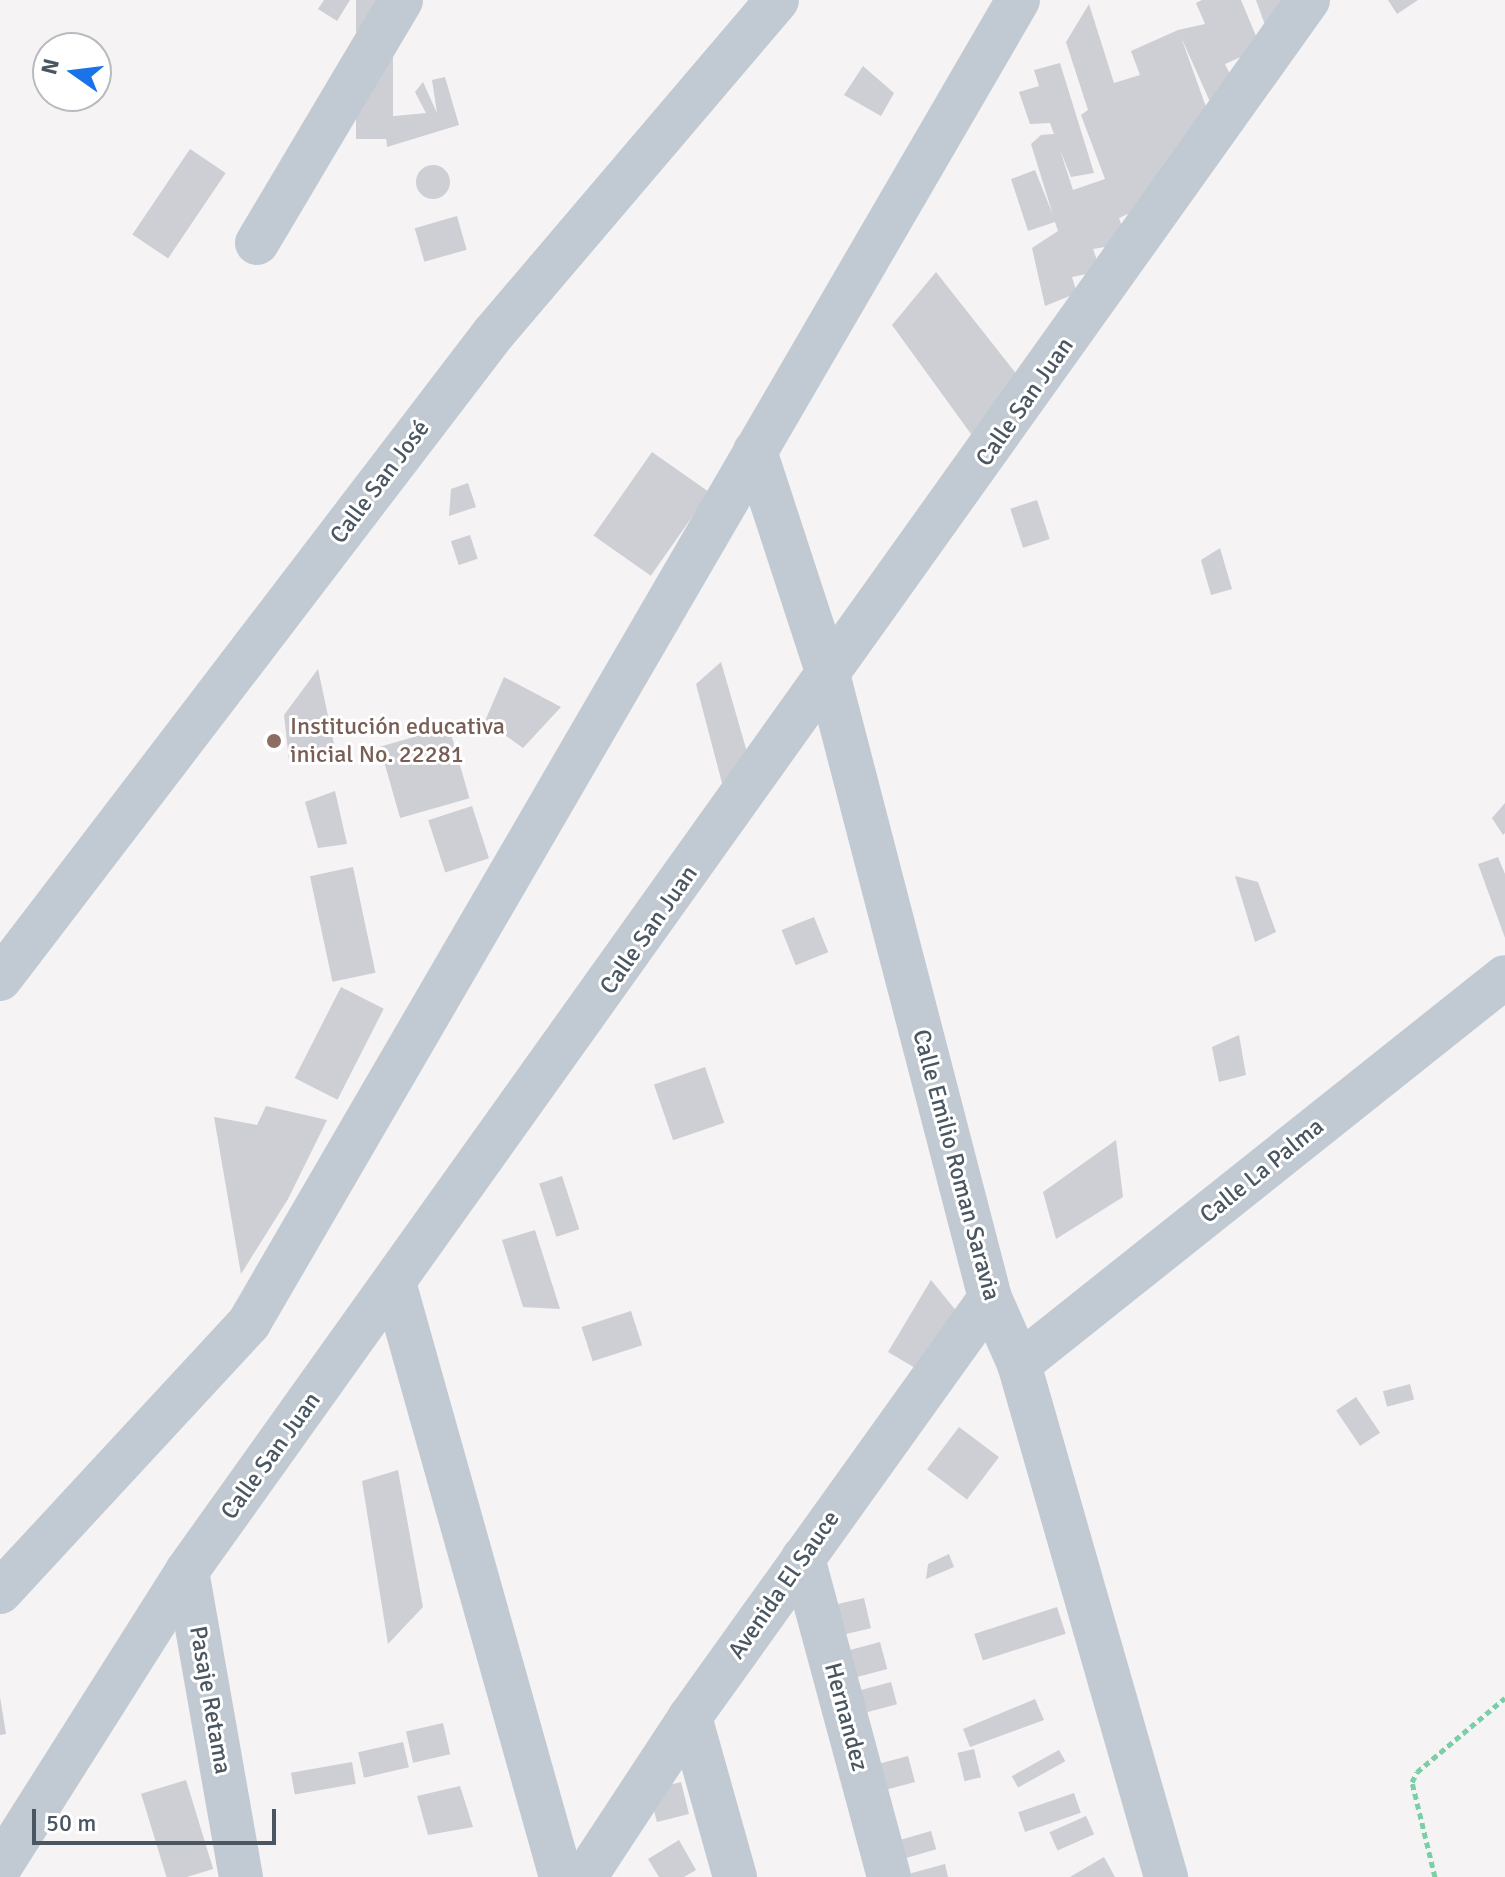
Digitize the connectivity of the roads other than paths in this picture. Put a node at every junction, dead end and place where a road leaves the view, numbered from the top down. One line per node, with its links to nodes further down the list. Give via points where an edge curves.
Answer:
1 (401, 0): 5 (street)
2 (777, 0): 9 (street, Calle San José, via 493,334)
3 (1018, 0): 6 (street)
4 (1308, 0): 7 (street, Calle San Juan)
5 (257, 243)
6 (755, 451): 7 (street, Calle Emilio Roman Saravia); 15 (street, via 249,1323)
7 (829, 678): 10 (street, Calle San Juan); 11 (street, Calle Emilio Roman Saravia)
8 (1505, 977): 12 (street, Calle La Palma)
9 (0, 979)
10 (395, 1286): 14 (street, Calle San Juan); 20 (street)
11 (990, 1298): 12 (street, Calle Emilio Roman Saravia); 13 (street, Avenida El Sauce)
12 (1019, 1364): 23 (street, Calle Emilio Roman Saravia)
13 (803, 1558): 16 (street, Avenida El Sauce); 22 (street, Hernandez)
14 (187, 1571): 17 (street, Calle San Juan); 19 (street, Pasaje Retama)
15 (0, 1592)
16 (690, 1717): 18 (street, Avenida El Sauce); 21 (street)
17 (0, 1867)
18 (598, 1869)
19 (241, 1877)
20 (561, 1877)
21 (735, 1877)
22 (889, 1877)
23 (1166, 1877)

